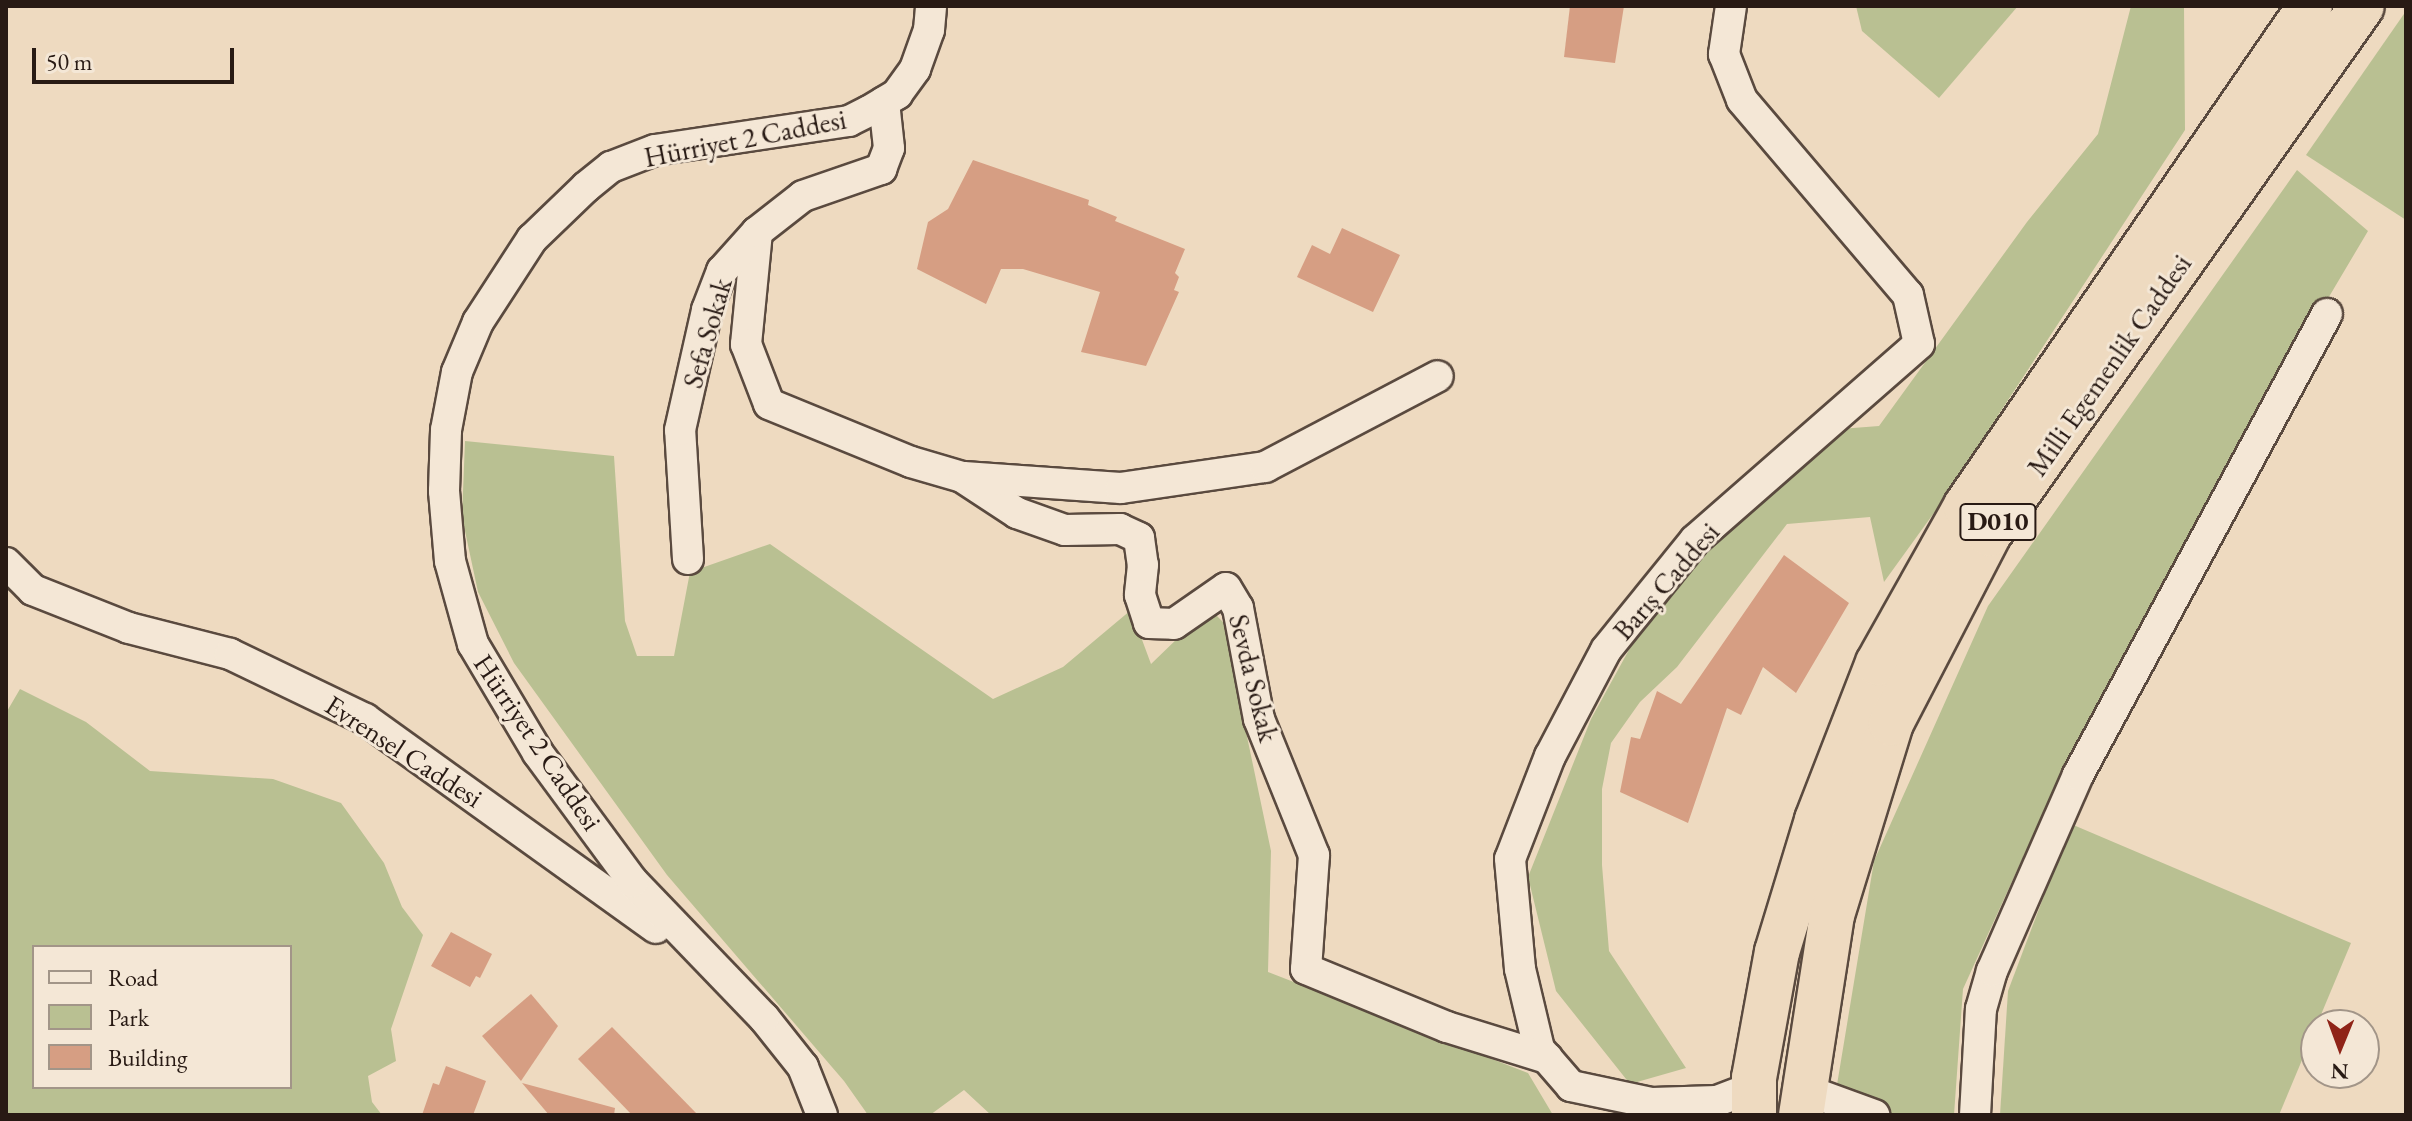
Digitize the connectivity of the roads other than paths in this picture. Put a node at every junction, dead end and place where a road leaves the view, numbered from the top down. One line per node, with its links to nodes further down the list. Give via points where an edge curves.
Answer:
1 (931, 6): 5 (street, Hürriyet 2 Caddesi, via 915,69)
2 (1731, 6): 13 (street, Barış Caddesi, via 1724,54 1742,100 1908,295 1919,344 1695,540 1606,650 1550,756 1510,859 1520,969 1539,1049)
3 (2310, 6): 14 (highway, Milli Egemenlik Caddesi / D010, via 1966,506 1878,663 1817,820 1777,952)
4 (2362, 6): 15 (highway, Milli Egemenlik Caddesi / D010, via 1989,534 1891,723 1832,915)
5 (884, 102): 6 (street, Sefa Sokak, via 889,148 881,169 803,196); 12 (street, Hürriyet 2 Caddesi, via 849,121 655,150 611,167 532,239 478,322 451,401 444,491 450,561 473,644 538,753 633,882)
6 (757, 232): 9 (street, Sevda Sokak, via 746,344 769,404 911,462); 10 (street, Sefa Sokak, via 722,271 707,310 680,430)
7 (2327, 314): 18 (street, via 2078,775 1992,971 1981,1009)
8 (1438, 376): 9 (street, via 1265,467 1121,488)
9 (962, 477): 13 (street, Sevda Sokak, via 1017,513 1065,530 1120,529 1139,538 1140,595 1149,623 1174,624 1226,588 1238,608 1259,719 1314,855 1306,969 1447,1027)
10 (688, 559)
11 (6, 563): 12 (street, Evrensel Caddesi, via 33,590 129,628 230,654 365,719)
12 (728, 983): 16 (street, Hürriyet 2 Caddesi, via 803,1067)
13 (1547, 1058): 14 (street, Barış Caddesi, via 1571,1086 1652,1103)
14 (1754, 1101)
15 (1802, 1102): 17 (street)
16 (822, 1115)
17 (1874, 1115)
18 (1975, 1115)

